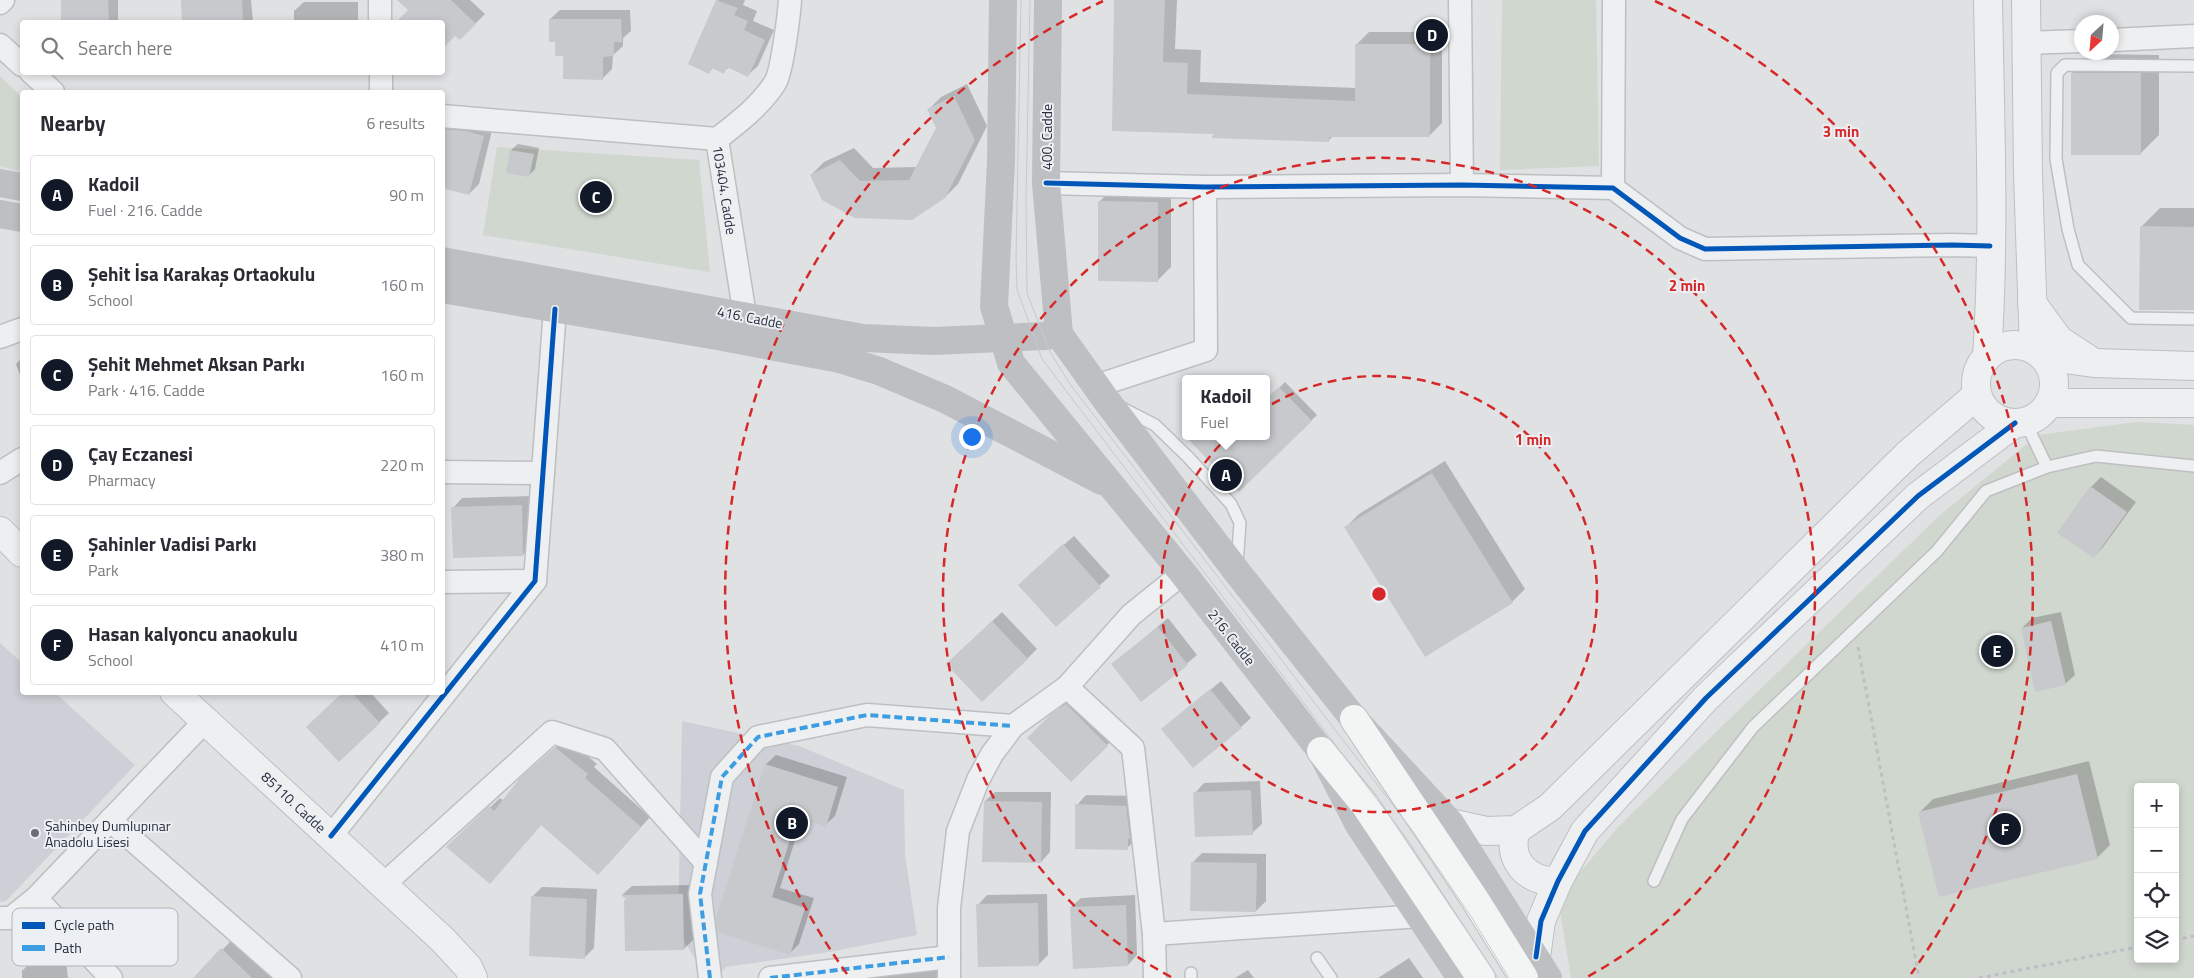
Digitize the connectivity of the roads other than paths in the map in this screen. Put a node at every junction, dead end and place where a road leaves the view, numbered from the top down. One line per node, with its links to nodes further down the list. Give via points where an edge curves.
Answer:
1 (2, 0): 10 (street)
2 (380, 0): 11 (street)
3 (790, 0): 24 (street, 103404. Cadde, via 776,81 756,108)
4 (1003, 0): 36 (main road, via 1001,161)
5 (1048, 0): 26 (main road, 400. Cadde)
6 (1460, 0): 27 (street)
7 (1614, 0): 30 (street)
8 (1988, 0): 33 (street)
9 (2026, 0): 15 (street)
10 (0, 3)
11 (380, 20)
12 (2194, 36): 13 (street)
13 (2119, 40)
14 (2074, 41): 15 (street)
15 (2026, 43): 37 (street)
16 (0, 45): 17 (street)
17 (20, 63)
18 (2194, 66): 40 (lane, via 2065,65 2057,73 2056,159 2078,265 2131,318)
19 (34, 75): 21 (street)
20 (380, 75): 22 (street)
21 (52, 90)
22 (381, 90)
23 (445, 116): 24 (street)
24 (717, 139): 39 (street, 103404. Cadde)
25 (0, 183): 28 (main road)
26 (1046, 183): 29 (street); 42 (main road, 400. Cadde)
27 (1462, 185): 29 (street); 30 (street)
28 (20, 187)
29 (1205, 187): 50 (street, via 1206,350)
30 (1612, 188): 33 (street, via 1680,238 1706,249)
31 (0, 214): 32 (main road)
32 (20, 218)
33 (1990, 246): 47 (street)
34 (445, 262): 39 (main road, 416. Cadde)
35 (445, 290): 38 (main road)
36 (994, 298): 43 (main road, 216. Cadde); 45 (main road, via 966,330)
37 (2032, 303): 46 (street); 48 (street, via 2059,340)
38 (555, 308): 60 (street); 61 (main road, via 794,350 879,371 980,416)
39 (745, 316): 45 (main road, 416. Cadde, via 863,338)
40 (2194, 319)
41 (20, 330): 44 (street)
42 (1059, 334): 43 (main road, 416. Cadde); 50 (main road)
43 (1003, 336): 45 (main road, 416. Cadde); 61 (main road, 216. Cadde, via 1011,363)
44 (0, 338)
45 (934, 341)
46 (2038, 353): 47 (street, via 2014,345 2004,346); 48 (street); 52 (street, via 2052,373)
47 (1986, 357): 51 (street, via 1977,374)
48 (2094, 363): 49 (street)
49 (2194, 366)
50 (1101, 393): 64 (main road); 64 (lane, via 1155,425 1231,504 1240,523)
51 (1977, 395): 54 (street, via 1988,412 2005,422); 78 (street, via 1908,454 1550,807)
52 (2049, 403): 53 (street); 54 (street, via 2039,414)
53 (2194, 403)
54 (2020, 422): 57 (lane); 81 (street, via 1918,496 1706,698 1585,831)
55 (20, 460): 59 (street)
56 (2194, 466): 57 (lane, via 2096,456)
57 (2047, 467): 82 (lane, via 1986,491 1936,551 1752,726 1682,819)
58 (445, 472): 60 (street)
59 (0, 473)
60 (543, 473): 66 (street)
61 (1110, 484): 65 (main road, 216. Cadde)
62 (0, 531): 63 (street)
63 (20, 551)
64 (1237, 572): 72 (main road)
65 (1183, 574): 68 (street, via 1132,615); 75 (main road, 216. Cadde)
66 (535, 580): 67 (street); 69 (street)
67 (445, 582)
68 (1067, 687): 74 (street); 88 (street, via 1133,748)
69 (445, 693)
70 (177, 695): 73 (street, 85110. Cadde)
71 (443, 695): 79 (street)
72 (1354, 719): 77 (main road); 92 (main road, via 1474,898)
73 (204, 721): 76 (street); 79 (street, 85110. Cadde)
74 (1013, 726): 80 (street, via 867,715 758,737 722,777); 91 (street, via 978,780 958,831 949,908)
75 (1321, 751): 87 (main road, 216. Cadde, via 1359,825); 101 (main road, via 1365,806)
76 (110, 820): 84 (street); 94 (street)
77 (1450, 823): 78 (street, via 1486,831); 92 (main road)
78 (1516, 830): 81 (street, via 1513,845 1520,867 1541,881)
79 (331, 836): 83 (street, 85110. Cadde)
80 (706, 862): 83 (street, via 605,749 552,732); 96 (street, via 700,894)
81 (1558, 881): 92 (street, via 1541,921)
82 (1654, 881)
83 (383, 885): 95 (street, 85110. Cadde, via 443,940)
84 (36, 898): 85 (street); 86 (street)
85 (24, 908)
86 (45, 908)
87 (1421, 916): 88 (street); 100 (main road, 216. Cadde)
88 (1154, 934): 98 (street)
89 (1317, 958): 99 (lane)
90 (100, 966): 93 (street)
91 (949, 967): 97 (street)
92 (1536, 971)
93 (111, 978)
94 (290, 978)
95 (474, 978)
96 (710, 978)
97 (770, 978)
98 (1155, 978)
99 (1331, 978)
100 (1461, 978)
101 (1481, 978)

